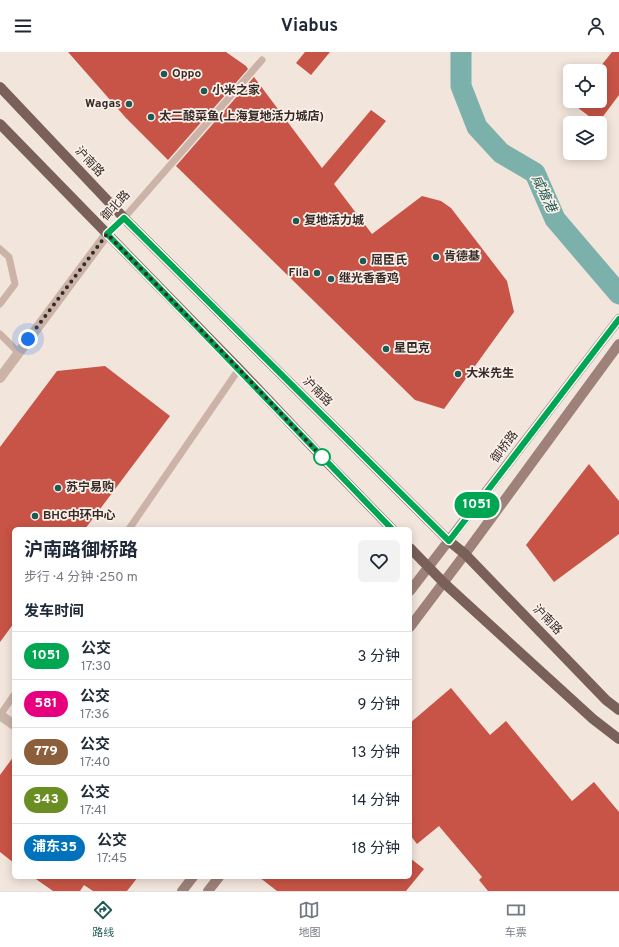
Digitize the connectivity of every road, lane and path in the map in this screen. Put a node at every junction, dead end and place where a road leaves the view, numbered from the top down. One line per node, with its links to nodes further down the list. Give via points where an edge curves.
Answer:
1 (262, 60): 4 (lane, 御北路)
2 (0, 87): 4 (main road, 沪南路)
3 (0, 124): 5 (main road)
4 (124, 218): 5 (lane, 御北路); 16 (main road, 沪南路)
5 (107, 234): 11 (street, 御北路); 12 (main road)
6 (0, 249): 7 (lane, via 9,257 15,284)
7 (0, 304)
8 (619, 319): 16 (main road, 御桥路)
9 (0, 334): 11 (lane)
10 (619, 344): 18 (main road)
11 (18, 352): 13 (street, 御北路)
12 (239, 369): 14 (lane); 15 (main road)
13 (0, 378)
14 (130, 527)
15 (390, 527)
16 (449, 541): 18 (main road, 沪南路); 19 (main road, 御桥路)
17 (412, 550): 19 (main road)
18 (465, 554): 20 (main road); 24 (main road, 沪南路, via 606,700)
19 (428, 566): 20 (main road); 21 (main road, 御桥路)
20 (444, 583): 22 (main road); 27 (main road, via 593,720)
21 (412, 588)
22 (412, 624)
23 (12, 698): 25 (lane)
24 (619, 710)
25 (0, 715): 26 (street)
26 (12, 724)
27 (619, 739)
28 (192, 879): 30 (main road)
29 (217, 879): 31 (main road)
30 (184, 891)
31 (208, 891)

